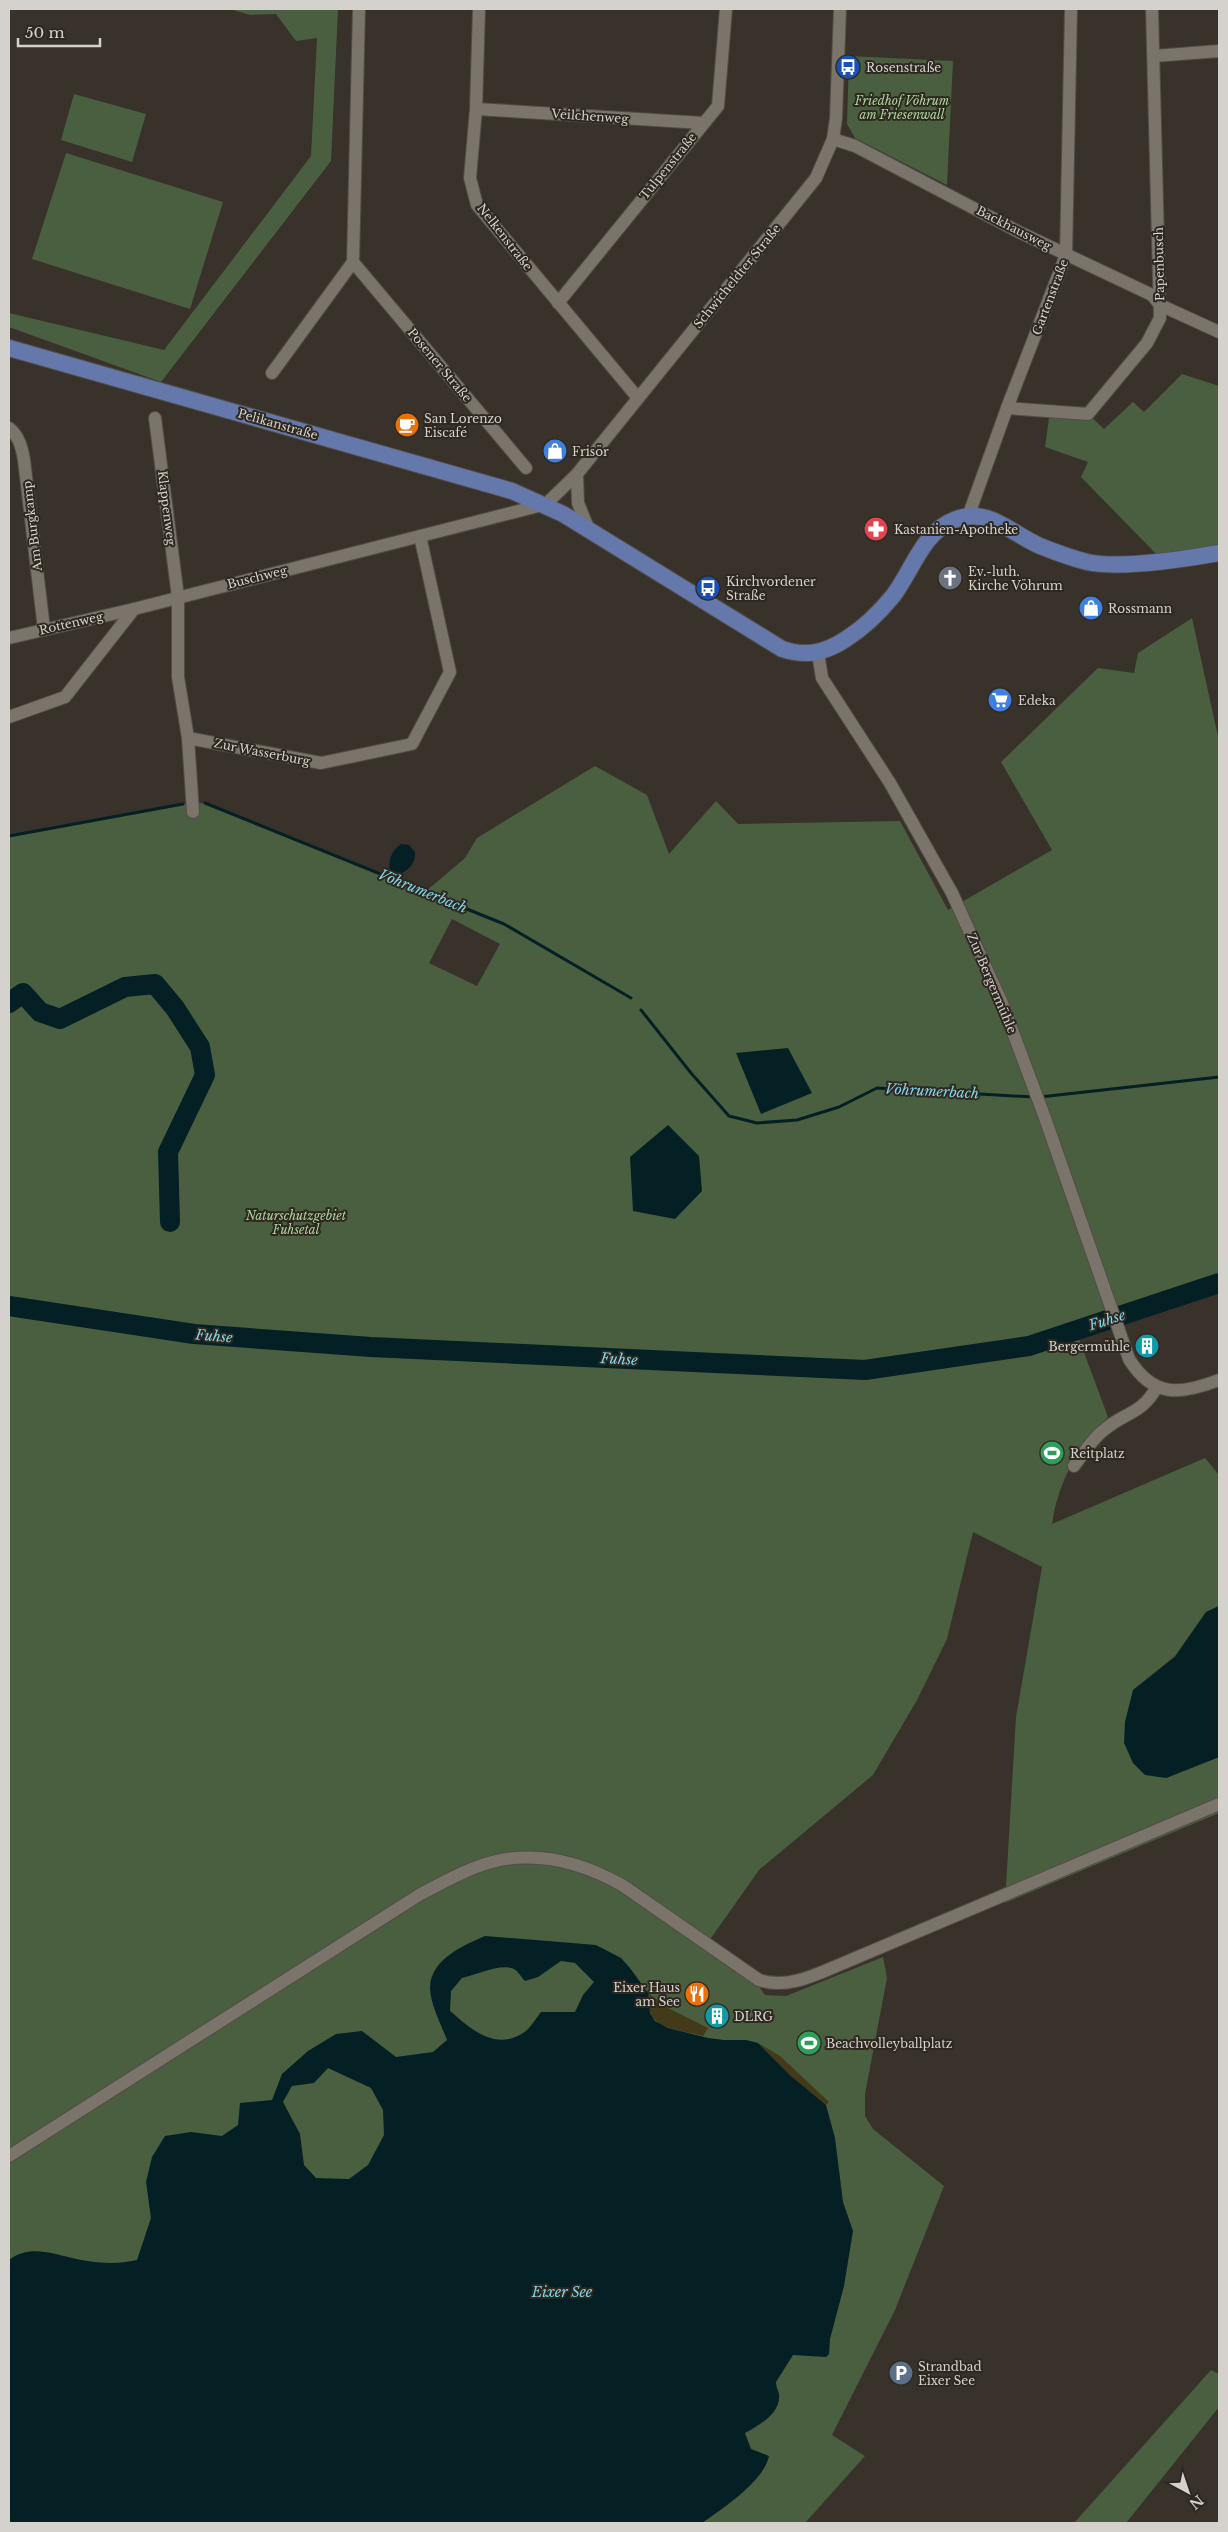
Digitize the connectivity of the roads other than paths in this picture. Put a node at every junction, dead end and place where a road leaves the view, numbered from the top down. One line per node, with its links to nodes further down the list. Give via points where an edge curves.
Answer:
1 (359, 9): 13 (street)
2 (479, 9): 9 (street, Nelkenstraße)
3 (726, 9): 10 (street, Tulpenstraße, via 718,106)
4 (840, 9): 11 (street, Schwicheldter Straße)
5 (1071, 9): 12 (street, Gartenstraße)
6 (1152, 9): 8 (street, Papenbusch)
7 (1219, 52): 8 (street)
8 (1154, 56): 15 (street, Papenbusch)
9 (476, 109): 10 (street, Veilchenweg); 14 (street, Nelkenstraße, via 470,178 477,205)
10 (703, 124): 14 (street, Tulpenstraße)
11 (833, 139): 12 (street, Backhausweg, via 855,146); 19 (street, Schwicheldter Straße, via 816,178)
12 (1066, 254): 15 (street, Backhausweg, via 1152,294); 20 (street, Gartenstraße)
13 (353, 262): 18 (street); 23 (street, Posener Straße)
14 (558, 303): 19 (street, Nelkenstraße)
15 (1160, 305): 16 (street, Backhausweg); 20 (street, Papenbusch, via 1160,318 1147,343 1088,414)
16 (1219, 332)
17 (9, 348): 25 (main road, Pelikanstraße, via 480,481)
18 (272, 373)
19 (638, 398): 24 (street, Schwicheldter Straße)
20 (1007, 408): 26 (street, Gartenstraße)
21 (155, 418): 30 (street, Klappenweg)
22 (9, 428): 32 (street, Am Burgkamp, via 21,445 24,460)
23 (526, 468)
24 (577, 474): 25 (street, Schwicheldter Straße); 27 (street, via 578,503)
25 (546, 504): 27 (main road); 28 (street, Buschweg)
26 (969, 514): 29 (main road, via 985,517 1038,545 1088,562 1185,559); 34 (main road, via 937,530 876,616 851,636)
27 (589, 530): 34 (main road, via 782,649 797,654)
28 (420, 536): 30 (street, Buschweg); 36 (street, Zur Wasserburg, via 450,672 412,744 321,763)
29 (1219, 553)
30 (178, 598): 31 (street, Buschweg); 36 (street, via 178,677)
31 (134, 609): 32 (street, Rottenweg); 35 (street, via 65,697)
32 (44, 629): 33 (street, Rottenweg)
33 (9, 638)
34 (818, 653): 39 (street, Zur Bergermühle, via 822,678 890,783 952,893 1002,1004 1031,1079 1120,1335 1135,1369)
35 (9, 717)
36 (188, 738): 37 (street)
37 (193, 812)
38 (1219, 1380): 39 (street, via 1182,1391)
39 (1158, 1387): 40 (street, via 1140,1410 1104,1430)
40 (1074, 1466)
41 (1219, 1804): 42 (street, via 846,1962 784,1984 759,1980 600,1872 552,1859 493,1862 419,1895)
42 (9, 2156)

